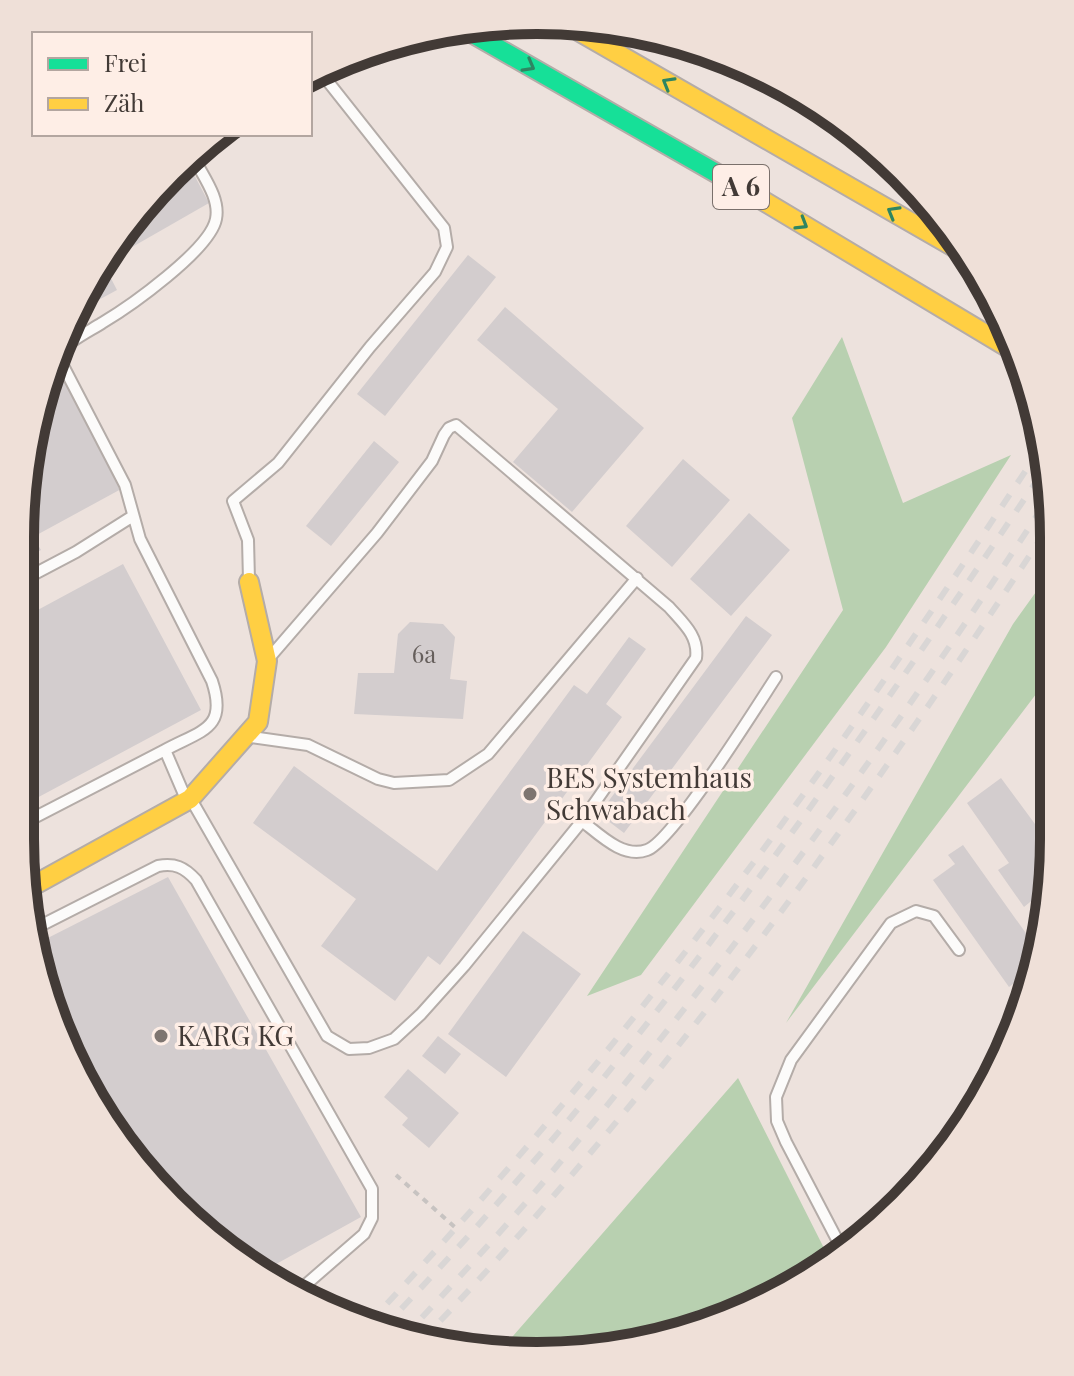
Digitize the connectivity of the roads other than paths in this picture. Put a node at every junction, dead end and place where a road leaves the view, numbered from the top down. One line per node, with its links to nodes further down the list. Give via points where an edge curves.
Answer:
1 (479, 37): 7 (main road, A 6, one-way to 7)
2 (588, 37): 5 (main road, A 6, one-way to 2)
3 (327, 80): 12 (lane, via 444,228 447,247 435,272 278,463 233,501 248,540)
4 (198, 165): 6 (lane, via 213,192 216,220 210,232 142,299)
5 (943, 240)
6 (73, 342)
7 (1002, 344)
8 (64, 367): 9 (lane, via 125,485)
9 (133, 516): 10 (lane); 16 (lane, via 220,703 207,727)
10 (34, 574)
11 (637, 578): 13 (lane, via 456,425 377,533); 15 (lane, via 488,754 449,780 394,783 308,745); 19 (lane, via 693,635 696,658)
12 (249, 582): 13 (main road)
13 (267, 661): 15 (main road, via 258,722)
14 (776, 677): 19 (lane, via 705,784 657,844 646,851 630,851)
15 (245, 736): 17 (main road)
16 (165, 750): 17 (lane); 18 (lane)
17 (188, 800): 19 (lane, via 327,1036 359,1050 394,1039 421,1014); 20 (main road)
18 (34, 818)
19 (582, 821)
20 (36, 884)
21 (42, 925): 24 (lane, via 158,866 172,863 196,880 372,1189 372,1218 364,1234)
22 (959, 950): 23 (lane, via 934,916 916,911 891,923 791,1060 776,1097 777,1121)
23 (838, 1241)
24 (305, 1285)

